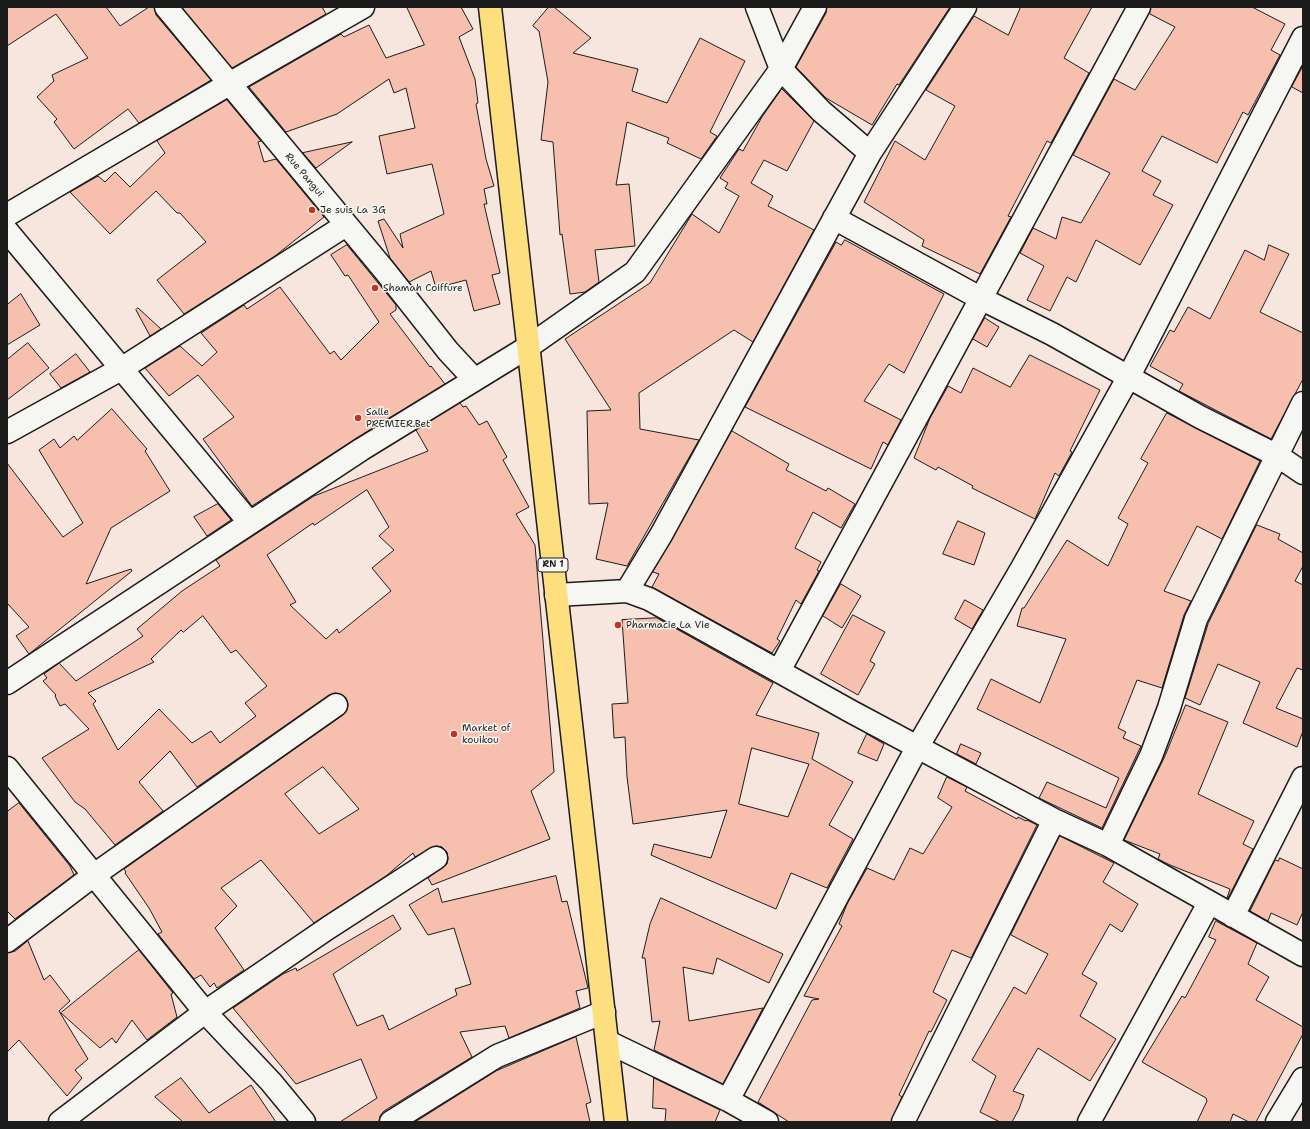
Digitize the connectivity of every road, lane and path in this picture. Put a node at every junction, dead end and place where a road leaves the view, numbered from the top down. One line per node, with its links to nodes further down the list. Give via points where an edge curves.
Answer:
1 (166, 7): 10 (street, Rue Pangui)
2 (363, 7): 10 (street)
3 (490, 7): 17 (highway, RN 1)
4 (758, 7): 9 (street)
5 (815, 7): 9 (street)
6 (965, 7): 11 (street)
7 (1139, 7): 16 (street)
8 (1303, 38): 19 (street)
9 (781, 69): 11 (street, via 821,111); 17 (street, via 635,272)
10 (229, 84): 12 (street); 14 (street, Rue Pangui)
11 (870, 153): 13 (street)
12 (7, 215)
13 (834, 218): 16 (street); 26 (street, via 661,535)
14 (346, 225): 18 (street); 20 (street, Rue Pangui, via 448,351)
15 (7, 232): 18 (street)
16 (980, 298): 19 (street, via 1052,334); 28 (street)
17 (528, 347): 20 (street); 27 (highway, RN 1)
18 (121, 369): 22 (street); 25 (street)
19 (1128, 378): 23 (street); 31 (street, via 1022,568)
20 (474, 379): 25 (street)
21 (1303, 403): 23 (street)
22 (7, 432)
23 (1278, 456): 24 (street); 35 (street, via 1196,619 1169,708 1151,756)
24 (1303, 473)
25 (250, 523): 29 (street)
26 (627, 591): 27 (street); 28 (street, via 649,599)
27 (556, 595): 43 (highway, RN 1)
28 (779, 671): 31 (street)
29 (7, 683)
30 (336, 705): 37 (street)
31 (918, 746): 34 (street); 46 (street)
32 (7, 768): 37 (street)
33 (1303, 778): 39 (street)
34 (1054, 820): 35 (street); 52 (street)
35 (1108, 845): 38 (street)
36 (436, 858): 42 (street)
37 (94, 875): 40 (street); 42 (street)
38 (1209, 903): 39 (street); 53 (street)
39 (1233, 916): 41 (street)
40 (7, 941)
41 (1303, 954)
42 (205, 1012): 47 (street); 48 (street, via 271,1082)
43 (604, 1012): 44 (highway, RN 1); 49 (street, via 497,1056)
44 (608, 1042): 46 (street); 50 (highway, RN 1)
45 (1303, 1080): 54 (street)
46 (728, 1100): 51 (street)
47 (60, 1122)
48 (304, 1122)
49 (391, 1122)
50 (616, 1122)
51 (767, 1122)
52 (903, 1122)
53 (1089, 1122)
54 (1277, 1122)

